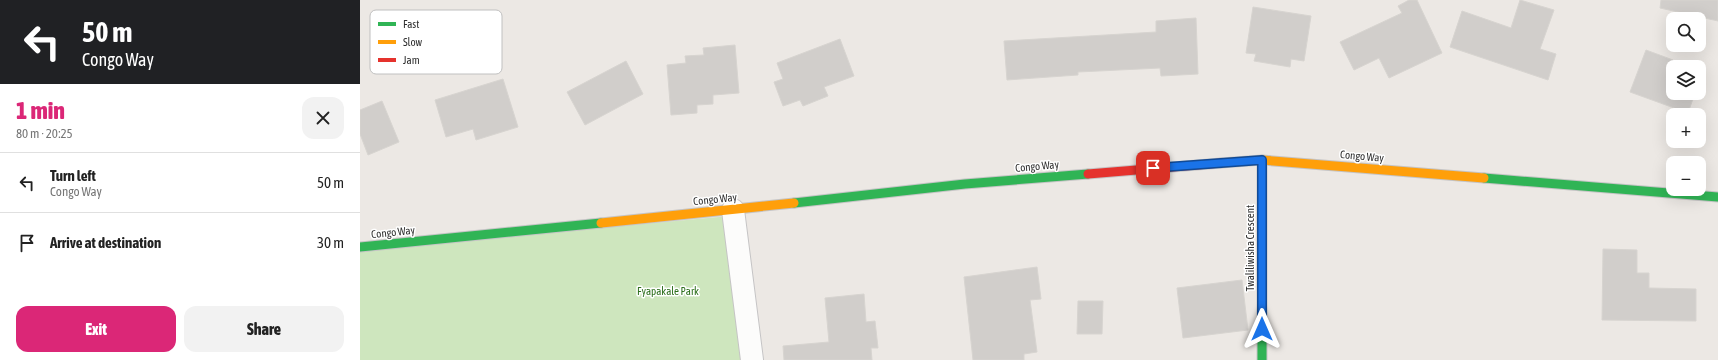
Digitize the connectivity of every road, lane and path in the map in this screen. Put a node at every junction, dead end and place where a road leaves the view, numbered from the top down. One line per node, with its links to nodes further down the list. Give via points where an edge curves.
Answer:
1 (1262, 160): 2 (street, Congo Way); 3 (street, Congo Way, via 965,184); 6 (street, Twaliliwisha Crescent)
2 (1718, 197)
3 (733, 210): 4 (street, Congo Way); 5 (street)
4 (360, 247)
5 (752, 360)
6 (1262, 360)

